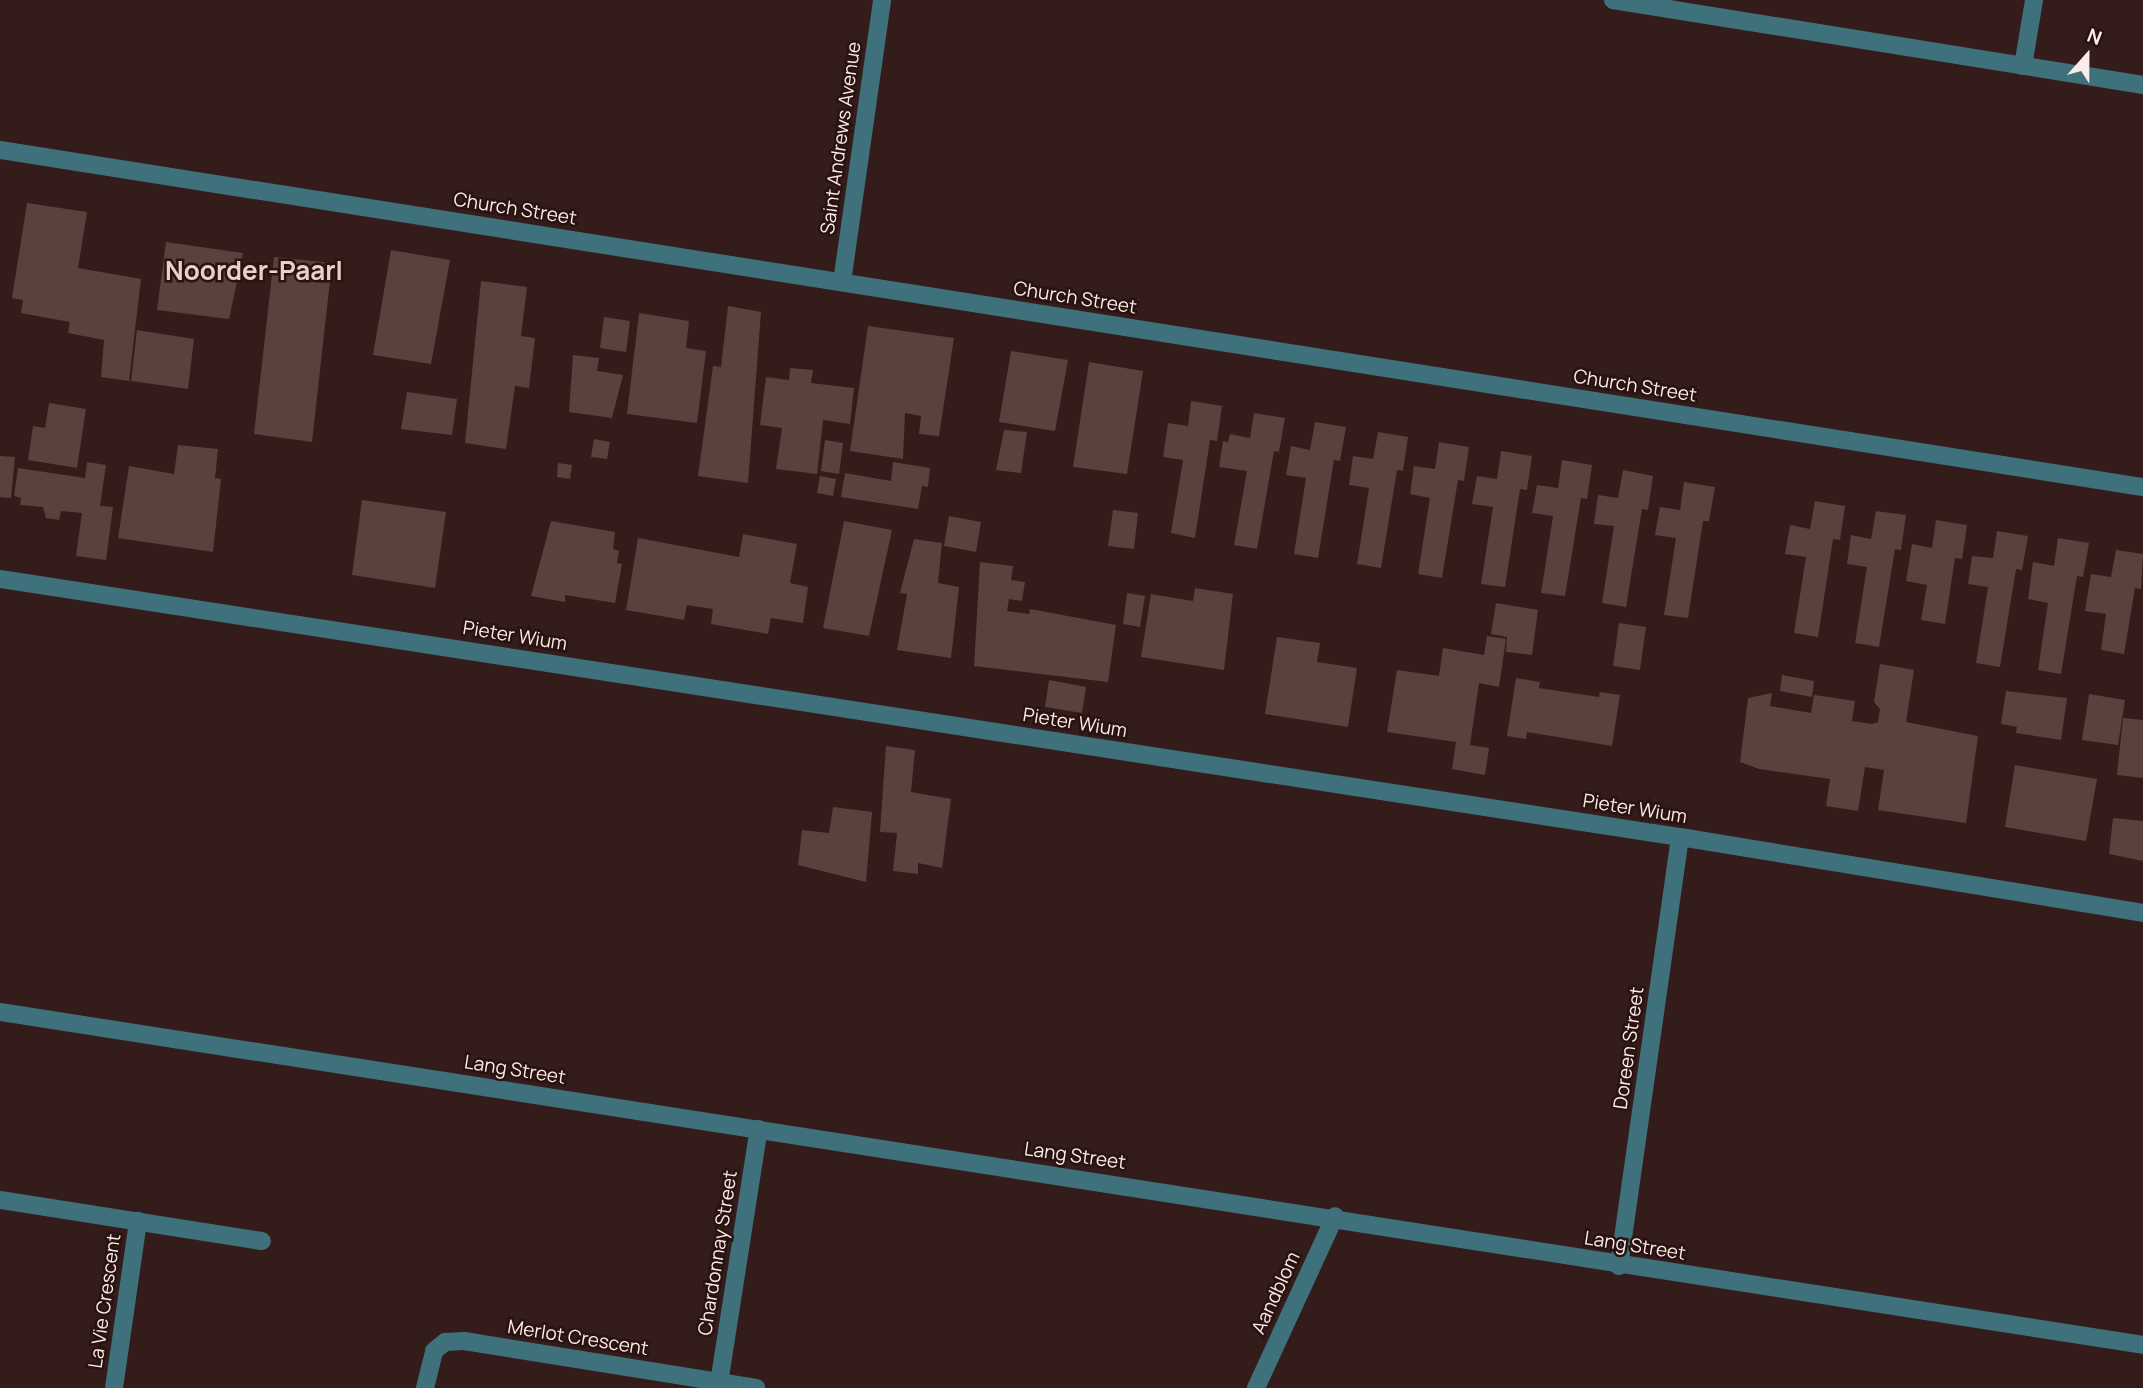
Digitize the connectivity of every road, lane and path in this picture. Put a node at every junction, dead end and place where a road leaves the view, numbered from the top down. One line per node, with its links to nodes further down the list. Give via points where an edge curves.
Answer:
1 (882, 0): 7 (street, Saint Andrews Avenue)
2 (1613, 0): 4 (street)
3 (2034, 0): 4 (street)
4 (2023, 66): 5 (street)
5 (2143, 85)
6 (0, 150): 7 (street, Church Street)
7 (842, 282): 8 (street, Church Street)
8 (2143, 486)
9 (0, 579): 10 (street, Pieter Wium)
10 (1680, 837): 11 (street, Pieter Wium); 18 (street, Doreen Street)
11 (2143, 913)
12 (0, 1012): 13 (street, Lang Street)
13 (759, 1129): 15 (street, Lang Street); 20 (street, Chardonnay Street)
14 (0, 1200): 16 (street, La Vie Crescent)
15 (1335, 1216): 18 (street, Lang Street); 24 (street, Aandblom)
16 (138, 1221): 17 (street, La Vie Crescent); 21 (street, La Vie Crescent)
17 (262, 1241)
18 (1619, 1266): 19 (street, Lang Street)
19 (2143, 1345)
20 (719, 1383): 22 (street, Merlot Crescent, via 464,1341 445,1342 435,1351); 23 (street, Merlot Crescent)
21 (114, 1388)
22 (425, 1388)
23 (756, 1388)
24 (1256, 1388)

